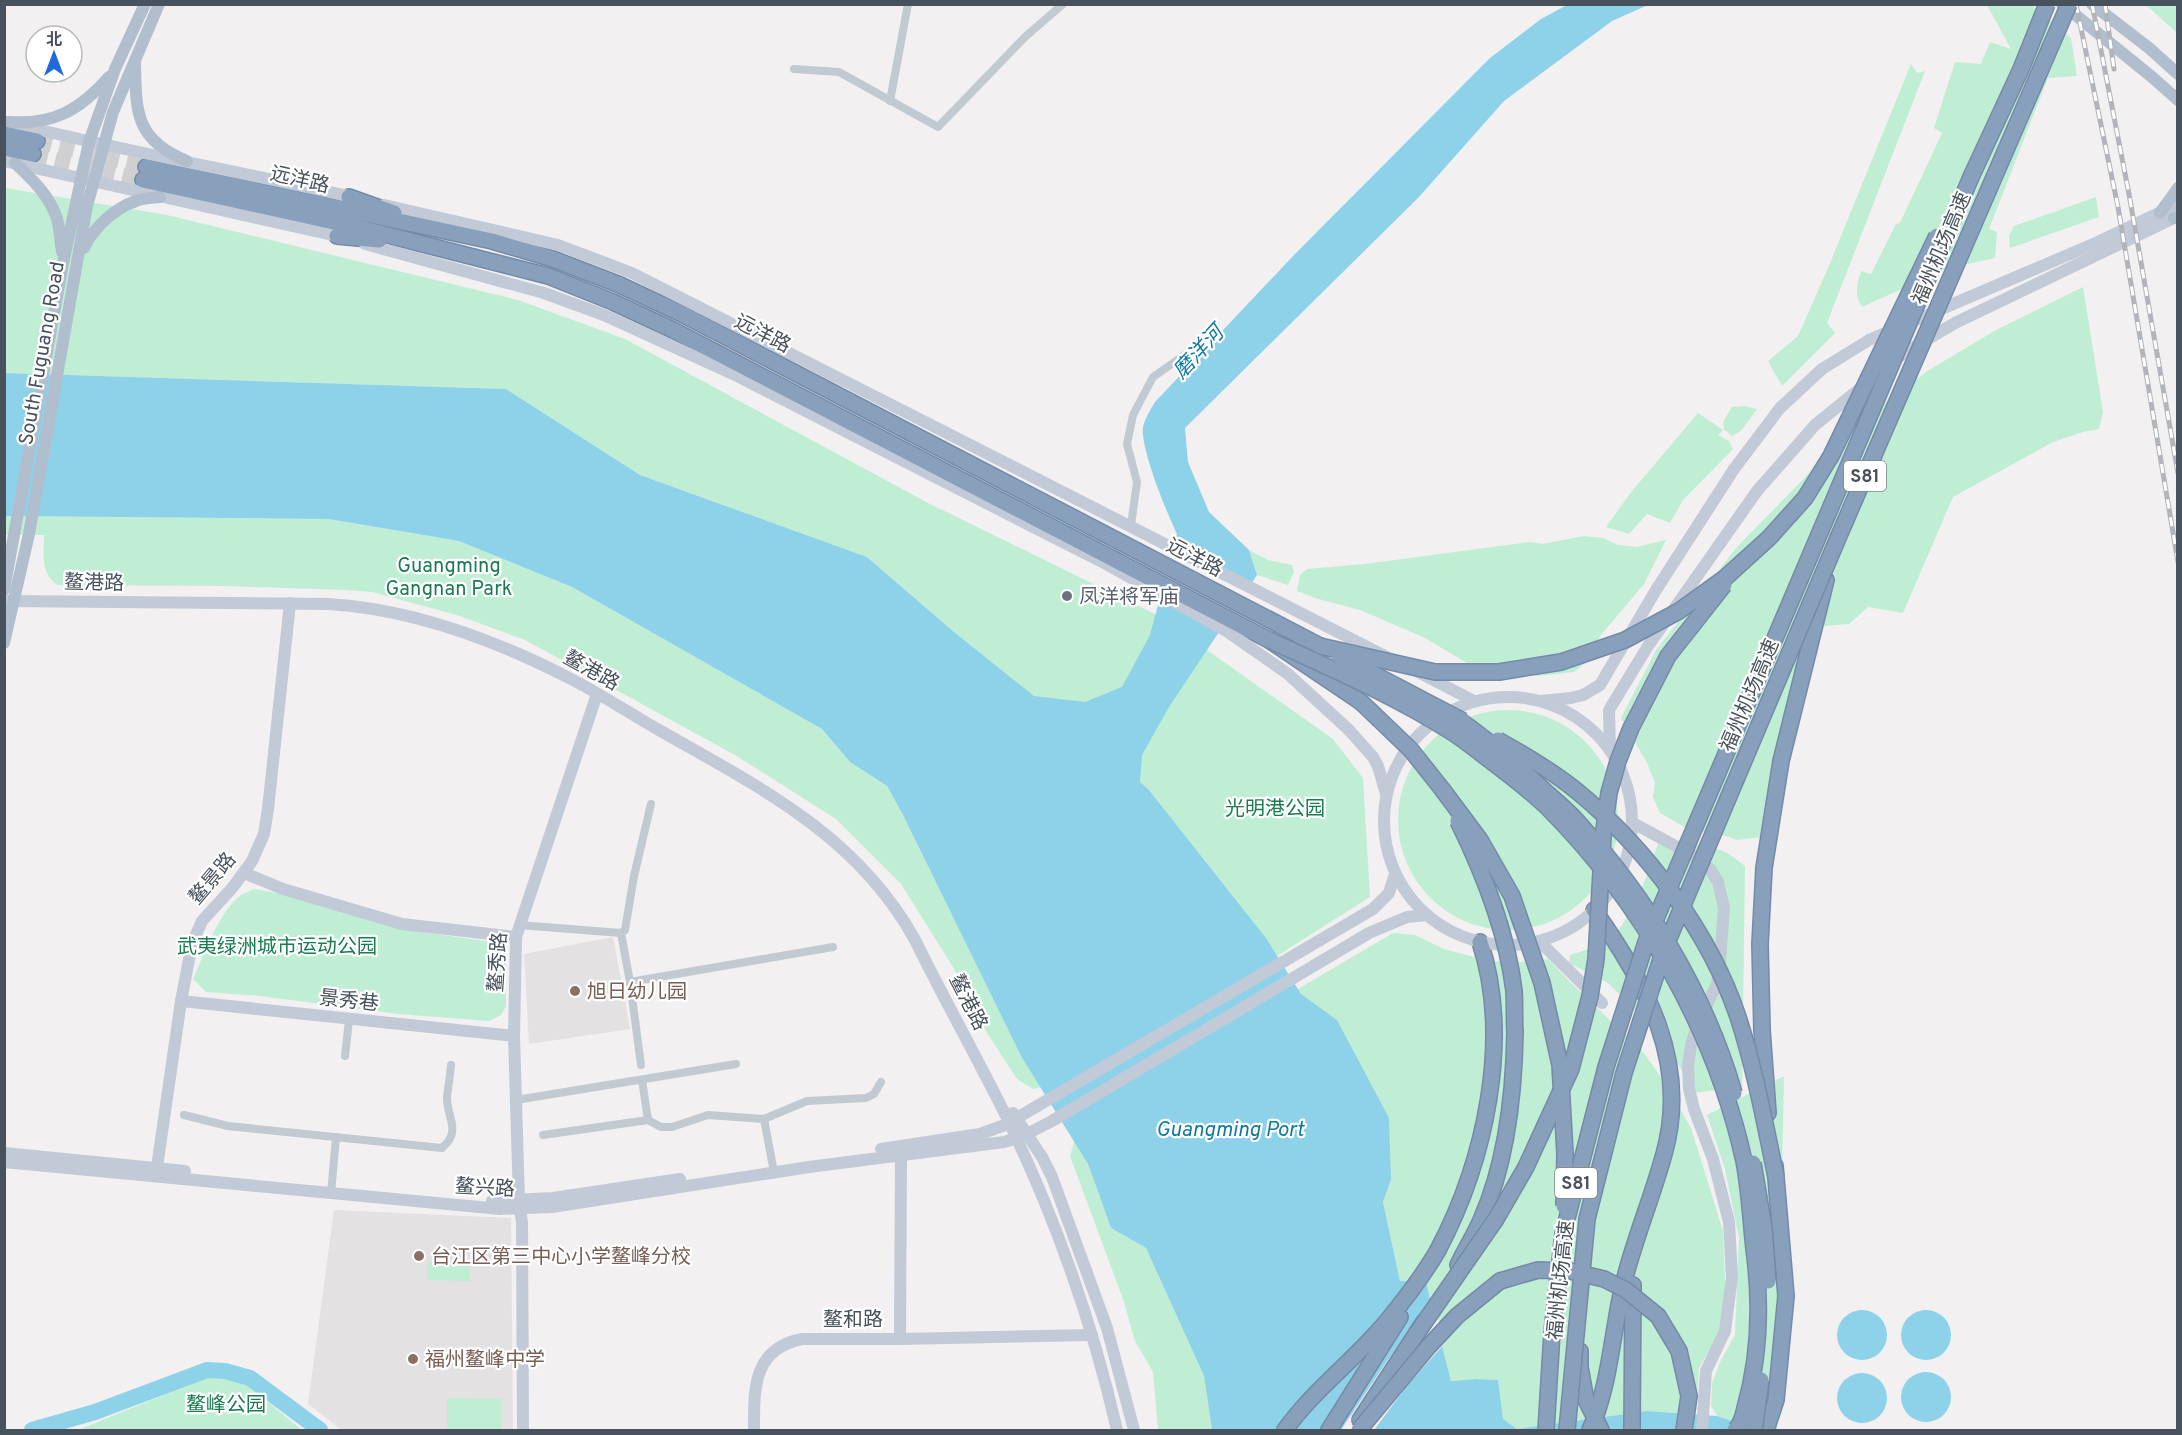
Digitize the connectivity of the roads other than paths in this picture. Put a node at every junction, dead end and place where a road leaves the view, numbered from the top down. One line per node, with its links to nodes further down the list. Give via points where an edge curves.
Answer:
1 (145, 4): 10 (main road)
2 (159, 4): 9 (main road)
3 (908, 4): 13 (street)
4 (1063, 4): 13 (street, via 1024,37 938,127)
5 (2046, 4): 21 (highway, 福州机场高速 / S81, bridge)
6 (2062, 4): 14 (main road)
7 (2069, 4): 36 (highway, 福州机场高速 / S81, bridge)
8 (2092, 4): 12 (main road)
9 (135, 58): 17 (main road); 19 (main road, via 136,102 142,126 155,143)
10 (115, 69): 15 (main road, via 91,97 61,116); 16 (main road)
11 (794, 69): 13 (street, via 839,72)
12 (2176, 72)
13 (890, 100)
14 (2176, 100)
15 (6, 126): 16 (main road); 18 (highway, via 35,148)
16 (89, 142): 17 (main road); 22 (main road)
17 (103, 145): 19 (main road); 22 (main road)
18 (4, 147)
19 (187, 161): 25 (main road)
20 (10, 162): 22 (main road); 32 (main road, via 35,182 49,201 58,219)
21 (1971, 177): 37 (highway, bridge, via 1930,248 1831,456 1805,498); 91 (highway, 福州机场高速 / S81, bridge, via 1646,942 1606,1067)
22 (87, 180): 24 (main road); 32 (main road, South Fuguang Road)
23 (2178, 188): 27 (main road)
24 (160, 197): 30 (main road); 32 (main road, via 136,201 116,212 88,238)
25 (350, 197): 29 (highway); 35 (main road, via 558,245 632,273)
26 (2178, 204): 27 (main road)
27 (2160, 213): 46 (main road, via 1869,340 1822,369 1780,408 1734,469 1600,685 1583,695)
28 (2176, 218): 48 (main road, via 1955,323 1904,353 1815,425 1757,491 1648,645 1609,710)
29 (433, 227): 31 (highway, 远洋路, via 144,173); 43 (highway, 远洋路, via 553,259 661,304)
30 (337, 236): 31 (highway); 50 (main road, via 544,293 604,315 733,374 1106,564 1228,632 1288,674 1349,730 1378,766)
31 (429, 246): 41 (highway, 远洋路, via 548,276 673,330)
32 (69, 265): 33 (main road, South Fuguang Road)
33 (60, 320): 38 (main road, South Fuguang Road); 39 (main road, South Fuguang Road, via 29,534)
34 (1196, 347): 35 (street, via 1154,377 1133,415 1127,444 1137,482)
35 (1131, 525): 45 (main road)
36 (1838, 538): 87 (highway, bridge, via 1781,761 1764,868 1760,944 1762,1030); 93 (highway, 福州机场高速 / S81, bridge, via 1664,950 1624,1073 1587,1219)
37 (1752, 554): 43 (highway, bridge, via 1679,611 1626,640 1561,662 1499,672 1435,672); 94 (highway, bridge, via 1668,656 1631,728 1609,794 1596,959 1570,1069 1526,1167 1496,1219)
38 (4, 590)
39 (10, 601): 40 (main road, 鳌港路); 42 (main road, South Fuguang Road)
40 (290, 603): 44 (main road, 鳌港路, via 371,608 431,623 514,653); 53 (main road, 鳌景路, via 265,826 258,850)
41 (1269, 640): 49 (highway, bridge, via 1360,702 1411,750); 112 (highway, bridge, via 1412,709 1452,732 1502,769 1581,844 1675,977 1702,1032 1744,1162 1759,1285 1757,1346 1748,1396)
42 (4, 643)
43 (1320, 646): 47 (highway, bridge)
44 (597, 694): 57 (main road, 鳌秀路); 77 (main road, 鳌港路, via 783,802 848,854 909,929 988,1082)
45 (1474, 701): 46 (main road, via 1519,697); 50 (main road, via 1443,714 1417,735 1397,763)
46 (1541, 701): 48 (main road, via 1567,711 1591,727)
47 (1455, 717): 87 (highway, bridge, via 1518,751 1577,791 1617,827 1692,922 1714,960 1738,1017); 113 (highway, bridge, via 1514,762 1576,820 1638,897 1701,1004 1726,1064 1742,1120 1764,1228 1767,1341)
48 (1610, 748): 52 (main road, via 1631,797)
49 (1442, 789): 91 (highway, bridge, via 1480,840 1512,896 1542,983 1560,1065 1565,1153); 94 (highway, bridge, via 1484,879 1505,943 1514,991 1515,1067 1506,1137 1481,1220)
50 (1386, 794): 54 (main road, via 1384,835)
51 (651, 804): 58 (street, via 625,930)
52 (1633, 823): 55 (main road, via 1622,870); 111 (main road, via 1696,856 1710,869 1718,882 1724,908 1717,984 1698,1023 1688,1066 1694,1109 1713,1159 1729,1222 1732,1277 1725,1331 1706,1371)
53 (244, 873): 57 (main road, via 282,889 402,924); 63 (main road, 鳌景路, via 198,926)
54 (1395, 874): 56 (main road, via 1409,897); 77 (main road, via 1389,893 1373,909)
55 (1594, 910): 59 (main road, via 1569,929); 90 (highway, via 1645,989 1670,1066 1671,1112 1665,1153)
56 (1427, 915): 60 (main road, via 1452,932); 79 (main road, via 1407,917 1369,933)
57 (517, 931): 58 (street); 66 (main road, 鳌秀路)
58 (621, 933): 62 (street)
59 (1539, 941): 60 (main road, via 1509,945); 64 (main road)
60 (1480, 942): 92 (highway, via 1492,1011 1492,1061 1483,1128 1471,1172)
61 (832, 947): 62 (street)
62 (630, 982): 70 (street)
63 (181, 1001): 65 (main road, 景秀巷); 86 (main road, 鳌景路)
64 (1602, 1003)
65 (349, 1020): 66 (main road, 景秀巷); 67 (street)
66 (514, 1036): 73 (main road, 鳌秀路)
67 (345, 1056)
68 (736, 1064): 71 (street)
69 (451, 1065): 80 (street, via 447,1102 452,1129 442,1148)
70 (640, 1065)
71 (642, 1080): 73 (street); 76 (street)
72 (881, 1082): 75 (street, via 874,1094 866,1098 807,1101)
73 (516, 1100): 89 (main road, 鳌秀路)
74 (184, 1115): 80 (street, via 228,1126)
75 (764, 1119): 76 (street, via 708,1115 672,1127 661,1127); 85 (street)
76 (648, 1120): 78 (street)
77 (1013, 1121): 79 (main road, 鳌港路); 81 (main road)
78 (543, 1135)
79 (1022, 1136): 81 (main road, via 1004,1142); 95 (main road, 鳌港路); 100 (main road, 鳌港路, via 1053,1177 1107,1328)
80 (336, 1137): 88 (street)
81 (960, 1142): 82 (main road, 鳌兴路)
82 (900, 1150): 85 (main road, 鳌兴路); 96 (main road, 鳌和路)
83 (4, 1153): 86 (main road, 鳌兴路)
84 (4, 1162): 86 (main road, 鳌兴路)
85 (773, 1168): 89 (main road, 鳌兴路, via 552,1208)
86 (156, 1172): 88 (main road, 鳌兴路)
87 (1776, 1177): 114 (highway, via 1786,1296 1776,1400)
88 (331, 1190): 89 (main road, 鳌兴路, via 500,1209)
89 (519, 1204): 97 (main road, 鳌秀路)
90 (1641, 1223): 107 (highway); 109 (highway, via 1631,1315)
91 (1563, 1234): 105 (highway, 福州机场高速 / S81, bridge)
92 (1437, 1252): 101 (highway, via 1386,1323 1322,1387); 102 (highway)
93 (1579, 1300): 106 (highway, 福州机场高速 / S81, bridge); 108 (highway, bridge, via 1580,1367 1586,1400)
94 (1417, 1333): 103 (highway)
95 (1092, 1335): 96 (main road); 99 (main road, 鳌港路)
96 (900, 1339): 98 (main road, 鳌和路, via 802,1339 784,1344 770,1355 757,1377)
97 (523, 1431)
98 (754, 1431)
99 (1117, 1431)
100 (1134, 1431)
101 (1286, 1431)
102 (1329, 1431)
103 (1354, 1431)
104 (1359, 1431): 110 (highway, bridge, via 1457,1316 1500,1281 1538,1270 1604,1278 1658,1316 1679,1351 1689,1396)
105 (1546, 1431)
106 (1567, 1431)
107 (1590, 1431)
108 (1601, 1431)
109 (1632, 1431)
110 (1684, 1431)
111 (1702, 1431)
112 (1735, 1431)
113 (1754, 1431)
114 (1766, 1431)

